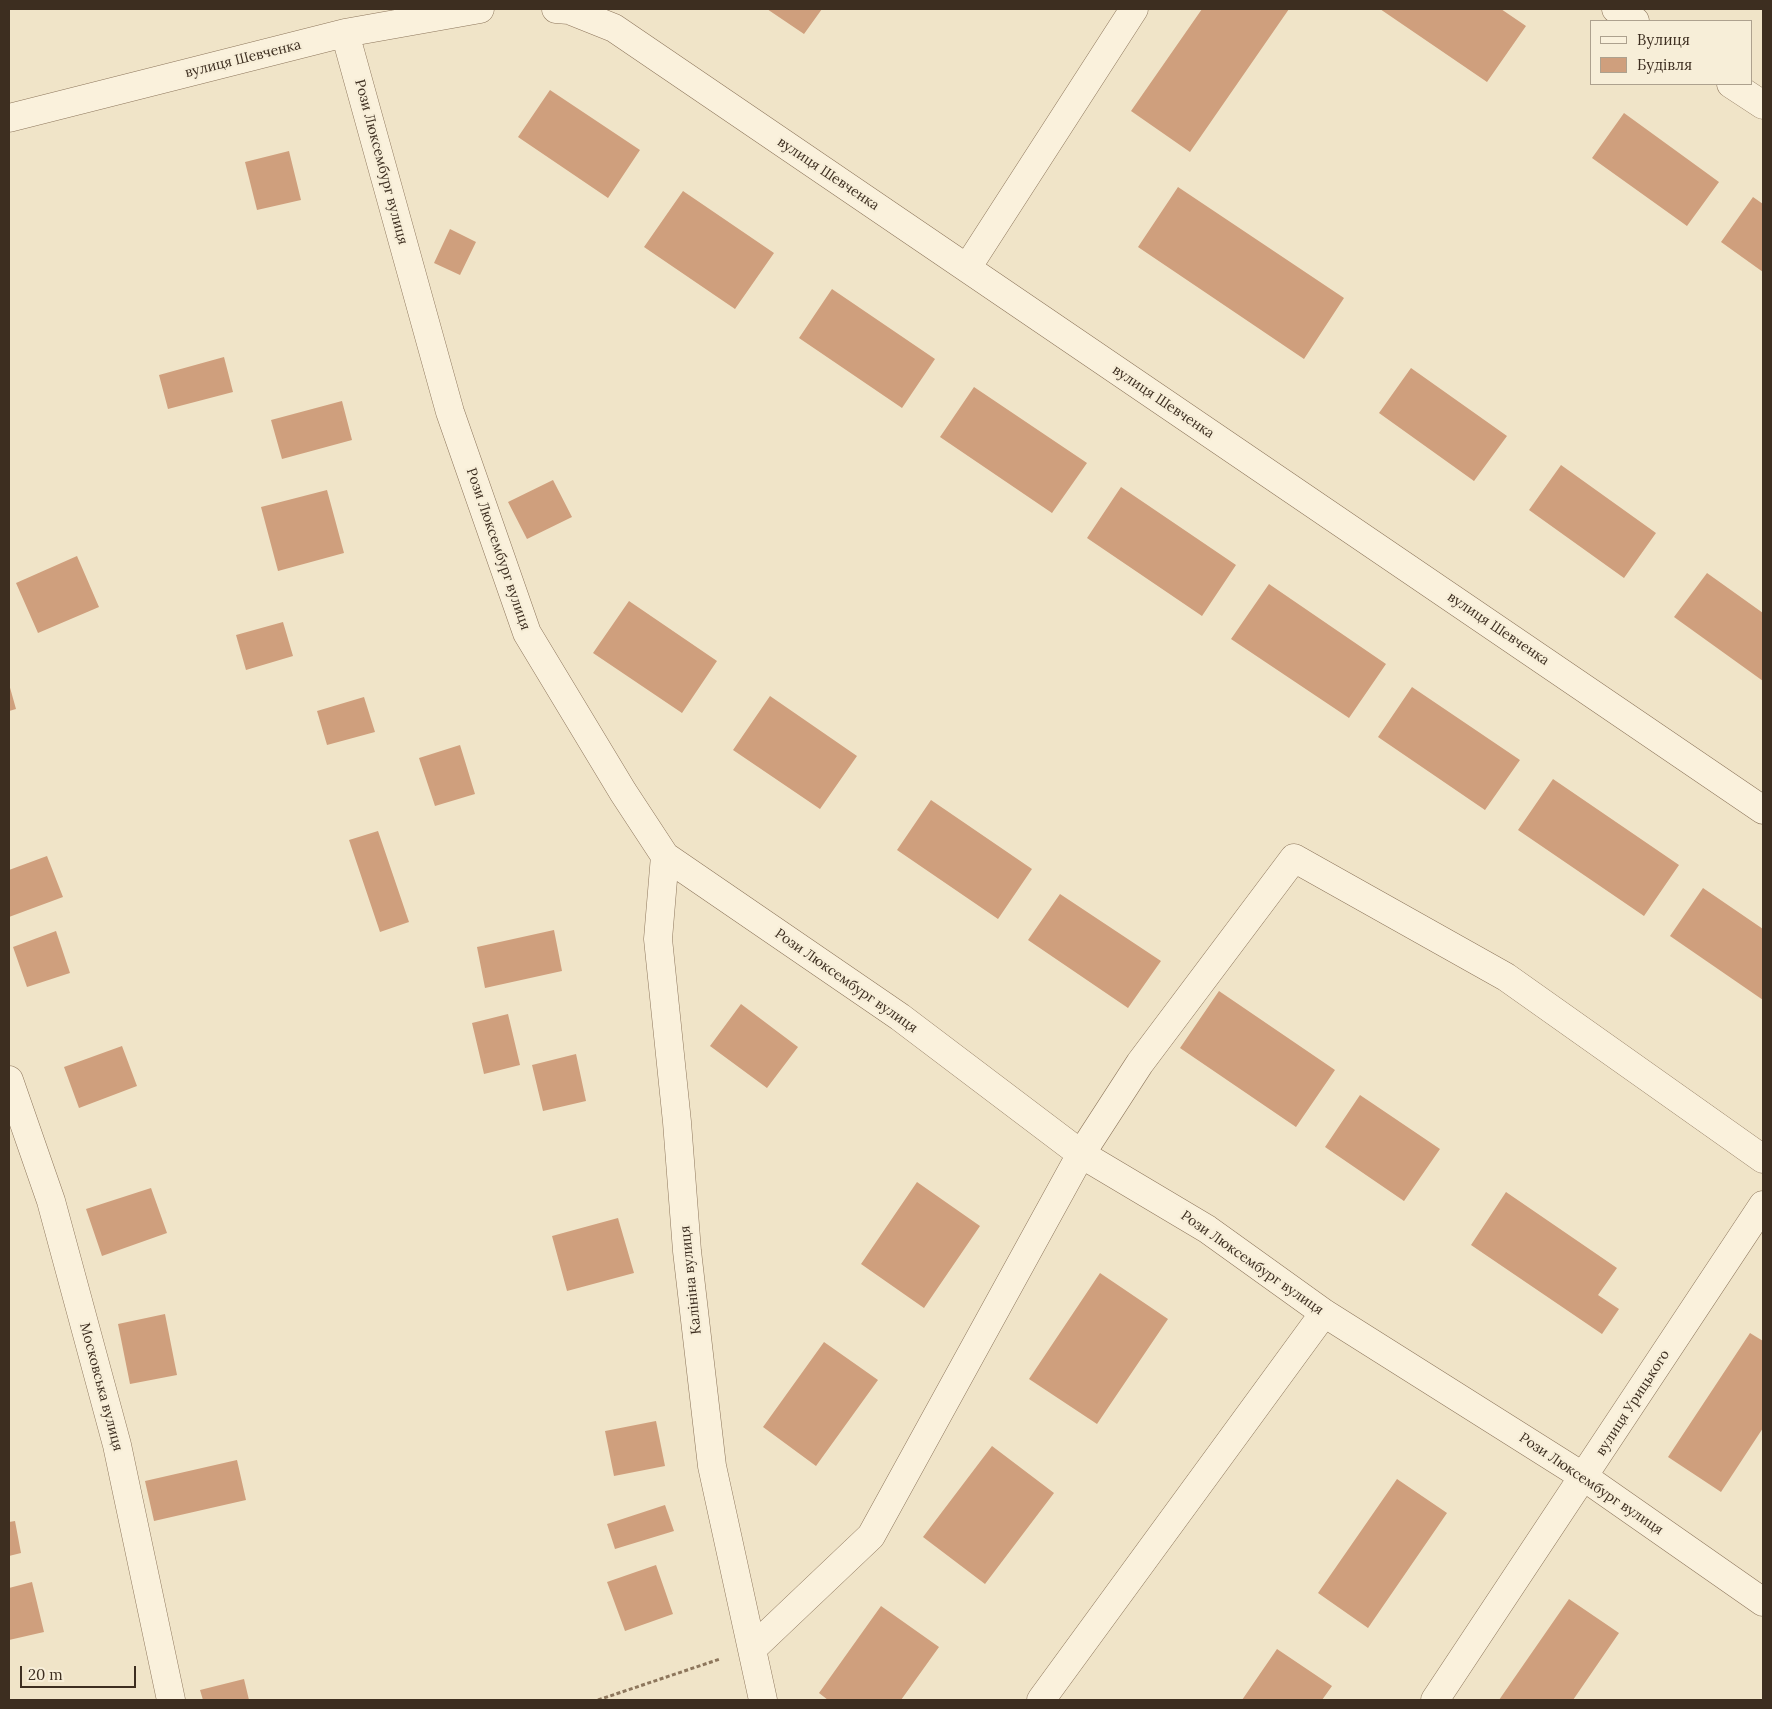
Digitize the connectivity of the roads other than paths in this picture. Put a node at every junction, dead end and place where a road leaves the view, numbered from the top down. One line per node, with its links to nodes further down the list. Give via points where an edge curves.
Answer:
1 (480, 9): 6 (street, вулиця Шевченка)
2 (556, 9): 10 (street, вулиця Шевченка, via 569,10 614,28)
3 (1134, 9): 10 (street)
4 (1616, 9): 5 (street)
5 (1633, 20)
6 (345, 33): 9 (street, вулиця Шевченка); 12 (street, Рози Люксембург вулиця, via 450,412 527,633 622,792)
7 (1733, 85): 8 (street)
8 (1763, 105)
9 (9, 118)
10 (967, 268): 11 (street, вулиця Шевченка)
11 (1763, 810)
12 (665, 856): 14 (street, Рози Люксембург вулиця, via 900,1017); 20 (street, Калініна вулиця, via 658,939 687,1251 712,1466)
13 (9, 1080): 21 (street, Московська вулиця, via 51,1201 117,1445)
14 (1081, 1154): 15 (street, via 1140,1063 1294,858 1506,977); 17 (street, Рози Люксембург вулиця, via 1208,1229); 20 (street, via 870,1536)
15 (1763, 1158)
16 (1763, 1205): 18 (street, вулиця Урицького)
17 (1324, 1314): 18 (street, Рози Люксембург вулиця); 23 (street)
18 (1584, 1477): 19 (street, Рози Люксембург вулиця); 24 (street, вулиця Урицького)
19 (1763, 1602)
20 (752, 1649): 22 (street, Калініна вулиця)
21 (171, 1700)
22 (763, 1700)
23 (1041, 1700)
24 (1435, 1700)

